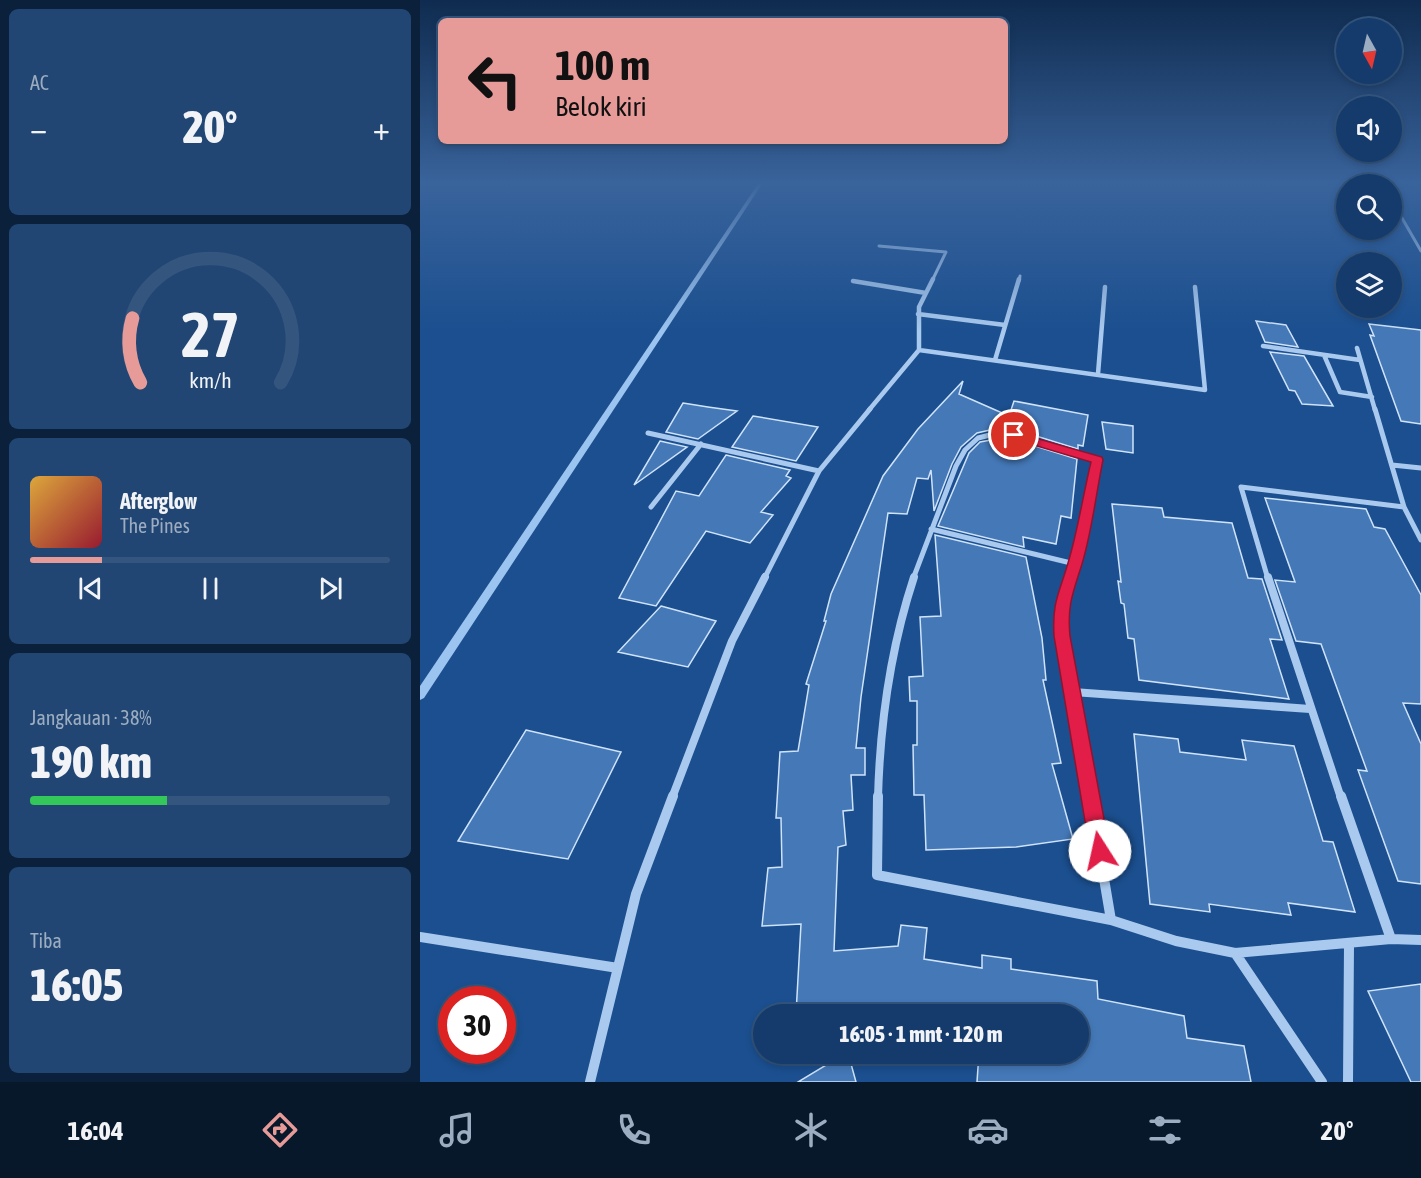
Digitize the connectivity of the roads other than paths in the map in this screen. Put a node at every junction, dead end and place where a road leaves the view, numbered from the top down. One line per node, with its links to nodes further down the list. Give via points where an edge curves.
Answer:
1 (1410, 231): 3 (street)
2 (879, 246): 8 (street, via 945,252)
3 (1421, 251)
4 (1020, 276): 10 (street)
5 (853, 281): 8 (street)
6 (1105, 287): 17 (street)
7 (1195, 287): 17 (street, via 1205,390)
8 (926, 292): 9 (street)
9 (918, 314): 10 (street); 13 (street)
10 (1005, 325): 15 (street)
11 (1263, 346): 14 (street)
12 (1357, 348): 16 (street)
13 (920, 350): 15 (street); 23 (street)
14 (1324, 355): 16 (street); 18 (street, via 1340,392)
15 (995, 360): 17 (street)
16 (1360, 360): 18 (street)
17 (1098, 374)
18 (1372, 397): 21 (street)
19 (648, 433): 20 (street)
20 (701, 444): 23 (street); 24 (street)
21 (1392, 465): 22 (street); 25 (street)
22 (1421, 468)
23 (819, 471): 37 (street, via 732,641 636,894)
24 (651, 507)
25 (1404, 507): 27 (street); 30 (street, via 1241,487)
26 (931, 529): 28 (street); 28 (street, via 970,444 993,434 1014,435 1097,460); 31 (street, via 890,662 883,711 877,875)
27 (1421, 540)
28 (1075, 564): 29 (street, via 1060,611)
29 (1073, 692): 30 (street); 31 (street)
30 (1310, 710): 33 (street)
31 (1112, 920): 36 (street, via 1176,941)
32 (420, 937): 37 (street)
33 (1391, 939): 34 (street); 35 (street)
34 (1421, 940)
35 (1349, 945): 36 (street); 40 (street)
36 (1235, 953): 39 (street)
37 (618, 968): 38 (street)
38 (590, 1082)
39 (1322, 1082)
40 (1348, 1082)

